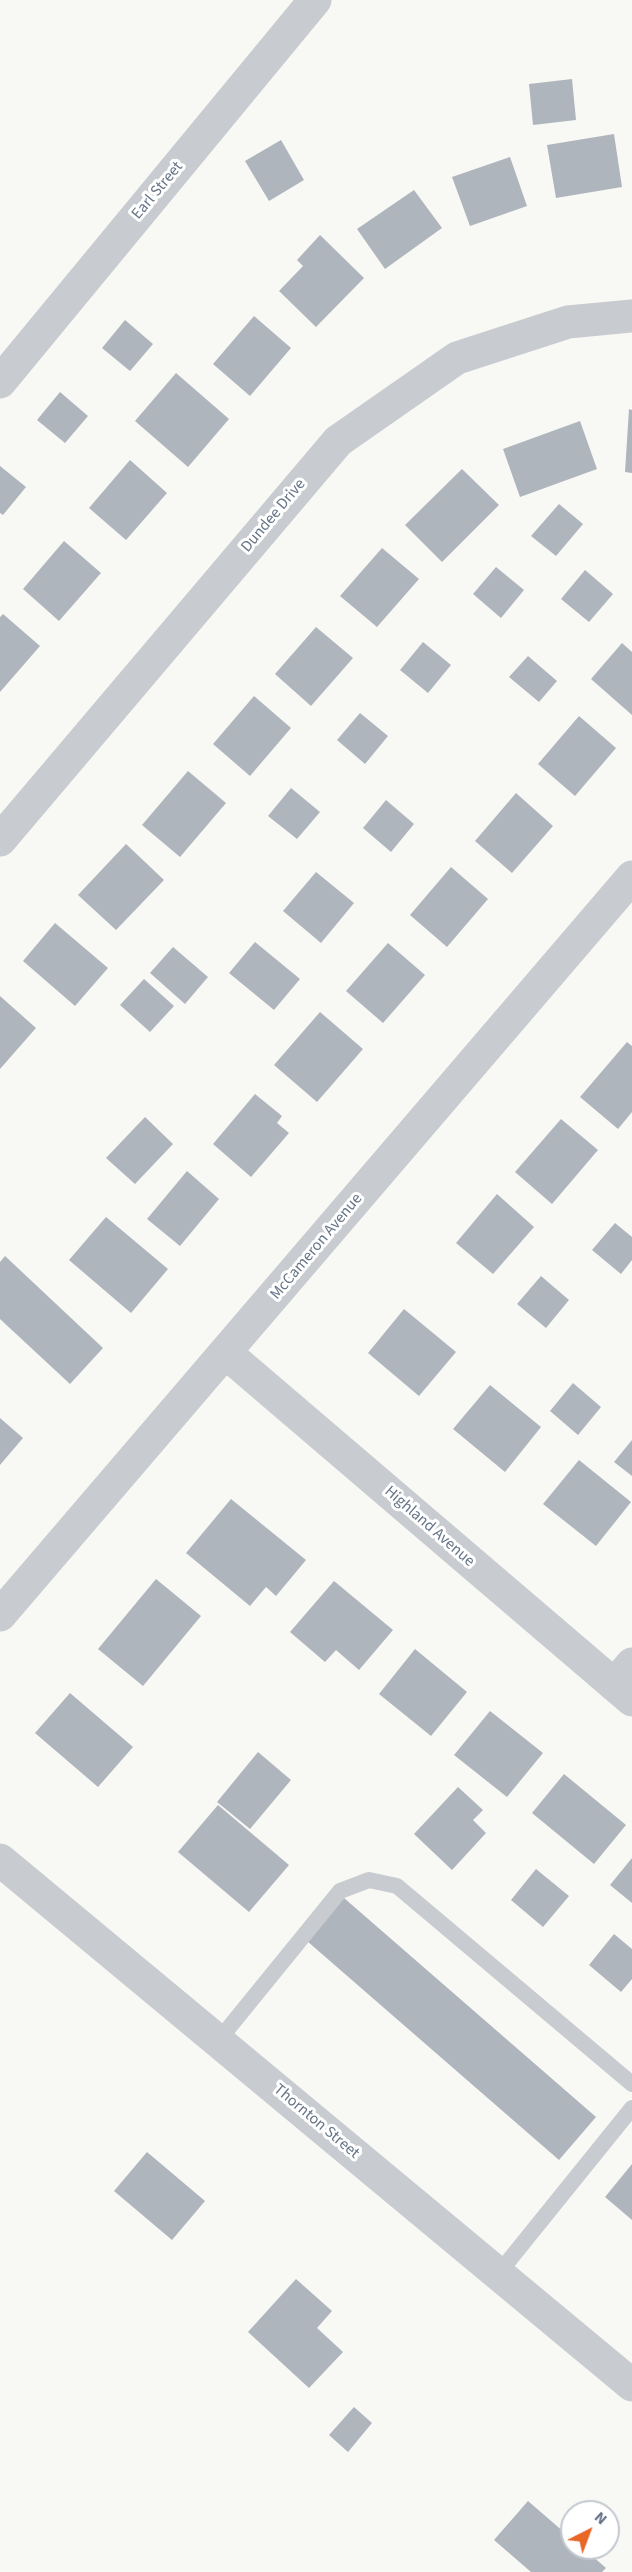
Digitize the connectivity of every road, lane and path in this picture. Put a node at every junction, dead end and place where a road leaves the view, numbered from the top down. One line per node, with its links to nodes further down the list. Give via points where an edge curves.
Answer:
1 (315, 0): 3 (street, Earl Street)
2 (632, 316): 4 (street, Dundee Drive, via 568,322 457,358 338,441)
3 (0, 382)
4 (0, 840)
5 (632, 877): 6 (street, McCameron Avenue)
6 (226, 1353): 7 (street, McCameron Avenue); 8 (street, Highland Avenue)
7 (0, 1615)
8 (626, 1683)
9 (0, 1860): 10 (street, Thornton Street)
10 (218, 2041): 11 (lane, via 340,1891 369,1880 397,1886); 13 (street, Thornton Street)
11 (632, 2084)
12 (632, 2108): 13 (lane)
13 (498, 2274): 14 (street, Thornton Street)
14 (632, 2385)

